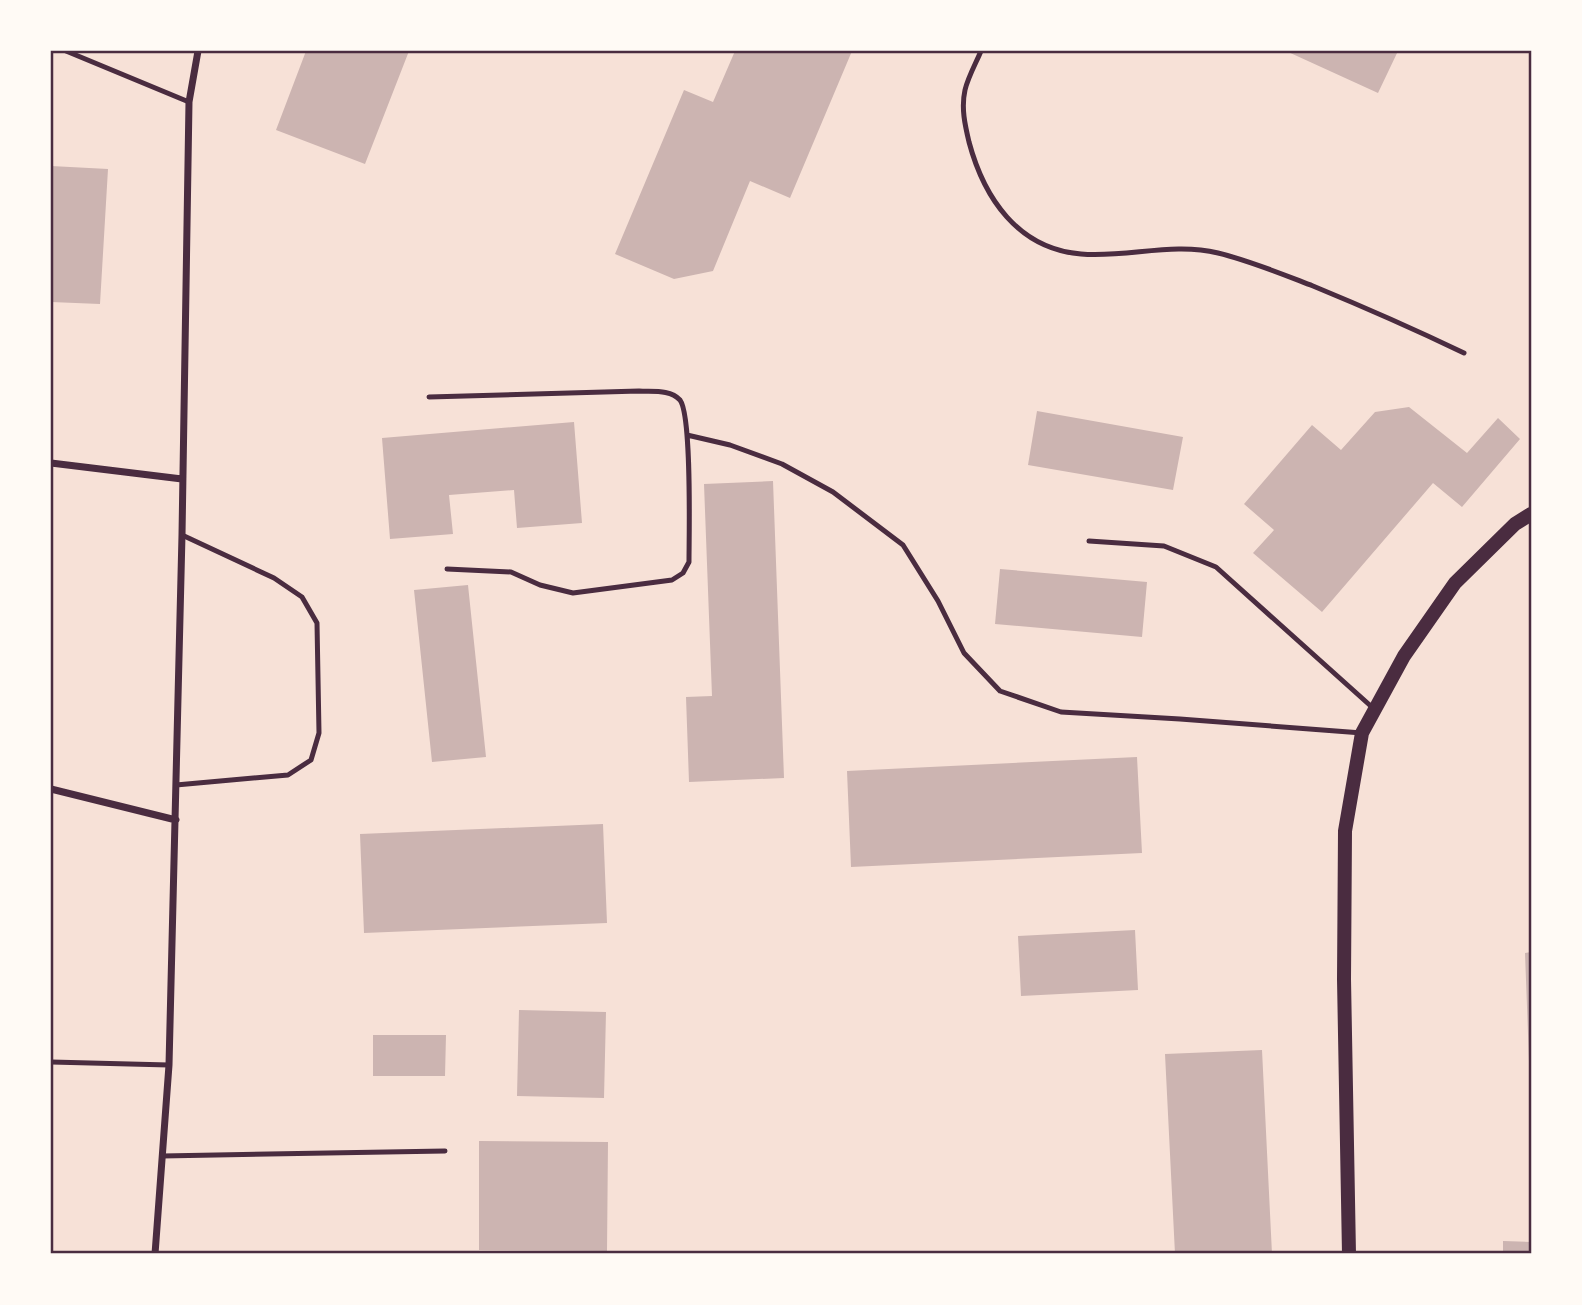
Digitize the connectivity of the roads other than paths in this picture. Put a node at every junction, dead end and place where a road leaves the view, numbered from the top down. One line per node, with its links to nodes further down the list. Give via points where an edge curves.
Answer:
1 (66, 51): 4 (lane)
2 (198, 51): 4 (street)
3 (981, 51): 5 (lane, via 965,89 965,127 988,193 1027,236 1080,254 1175,248 1217,253 1269,268 1376,311)
4 (189, 102): 9 (street)
5 (1464, 353)
6 (429, 397): 7 (lane, via 672,393 682,402)
7 (687, 435): 13 (lane, via 689,562 684,573 672,580 573,593 511,572); 15 (lane, via 782,464 833,492 903,545 964,653 1000,691 1061,712)
8 (51, 463): 9 (street)
9 (182, 479): 11 (street)
10 (1531, 514): 14 (main road, via 1455,583 1404,656)
11 (182, 535): 16 (street); 16 (lane, via 274,578 302,597 317,624 319,733 311,760 288,775)
12 (1089, 541): 14 (lane, via 1164,546 1216,567)
13 (447, 569)
14 (1375, 710): 15 (main road)
15 (1362, 733): 24 (main road, via 1345,831)
16 (176, 785): 18 (street)
17 (51, 789): 18 (street)
18 (176, 820): 20 (street)
19 (51, 1062): 20 (lane)
20 (169, 1065): 22 (street)
21 (445, 1151): 22 (lane)
22 (162, 1156): 23 (street)
23 (155, 1254)
24 (1349, 1254)

